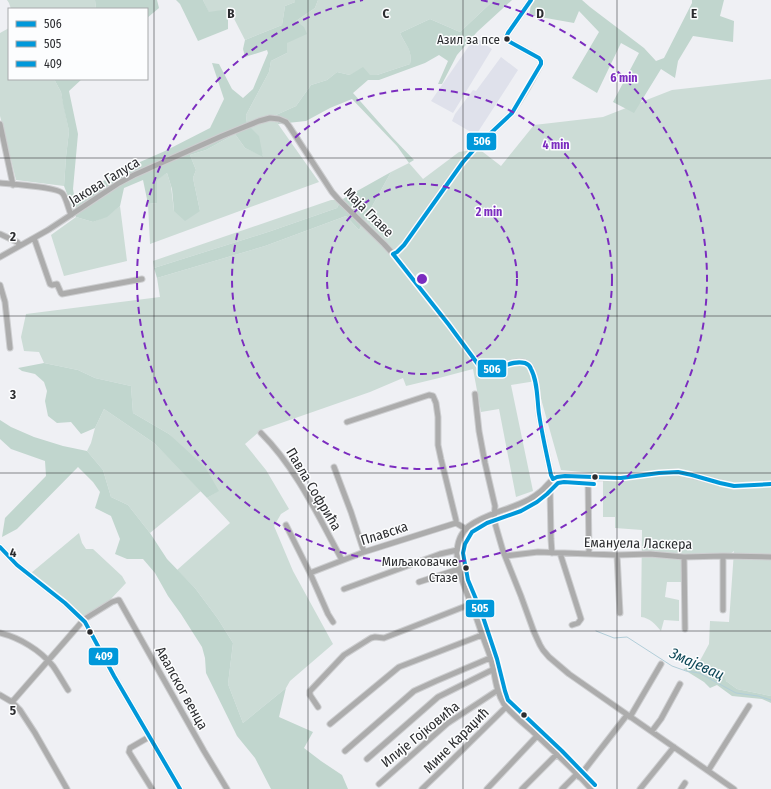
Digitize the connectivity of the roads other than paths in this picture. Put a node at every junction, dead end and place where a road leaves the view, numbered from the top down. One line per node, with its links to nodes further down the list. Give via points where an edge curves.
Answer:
1 (531, 0): 10 (street, via 506,38 539,58 541,64 512,113 463,162 404,245)
2 (0, 124): 5 (street)
3 (246, 126): 6 (street, Јакова Галуса, via 134,175); 10 (street, Маја Главе, via 270,118 279,118 286,122 339,200)
4 (0, 183): 5 (street)
5 (13, 185): 6 (street, via 50,189 62,193)
6 (71, 215): 8 (street, Јакова Галуса)
7 (0, 234): 9 (street)
8 (34, 238): 9 (street, Јакова Галуса); 12 (street, via 50,284 58,284 62,294)
9 (20, 245): 11 (street, Јакова Галуса)
10 (393, 254): 20 (street, Маја Главе, via 480,366 490,369 520,362 531,367)
11 (0, 257)
12 (142, 279)
13 (0, 285): 14 (street, via 5,302)
14 (10, 348)
15 (475, 394): 23 (street, via 484,463 495,506)
16 (347, 422): 24 (street, via 429,395 433,396 437,409 441,459)
17 (261, 434): 38 (street, Павла Софрића, via 294,473)
18 (334, 467): 29 (street)
19 (588, 478): 20 (street, via 564,476); 22 (street, via 626,478 672,472 733,486); 32 (street)
20 (553, 479): 21 (street)
21 (549, 484): 23 (street, via 525,502); 30 (street)
22 (771, 484)
23 (494, 514): 26 (street); 34 (street)
24 (456, 523): 26 (street); 29 (street, Плавска)
25 (286, 525): 40 (street)
26 (466, 529): 28 (street)
27 (0, 547): 46 (street, via 17,565)
28 (457, 550): 39 (street); 42 (street)
29 (364, 552): 38 (street, Плавска)
30 (552, 553): 31 (street, Емануела Ласкера); 34 (street, Емануела Ласкера, via 534,552)
31 (560, 553): 32 (street, Емануела Ласкера); 48 (street, via 581,619)
32 (589, 554): 33 (street, Емануела Ласкера)
33 (617, 555): 36 (street, Емануела Ласкера); 45 (street)
34 (505, 556): 64 (street, via 543,650 569,674)
35 (722, 556): 36 (street, Емануела Ласкера); 37 (street, Емануела Ласкера); 44 (street)
36 (684, 557): 49 (street)
37 (771, 557)
38 (342, 560): 40 (street, Плавска)
39 (459, 569): 41 (street); 43 (street)
40 (310, 573): 47 (street)
41 (419, 582)
42 (344, 589)
43 (471, 604): 51 (street); 62 (street, via 384,638 371,638 348,653 310,691)
44 (723, 610)
45 (620, 614)
46 (83, 620): 53 (street); 68 (street); 81 (street, Авалског венца, via 112,602 121,602)
47 (333, 622)
48 (572, 625)
49 (685, 629)
50 (0, 633): 53 (street, via 16,638)
51 (482, 635): 52 (street); 65 (street, via 399,667)
52 (490, 658): 55 (street); 70 (street, via 414,691)
53 (48, 661): 57 (street); 60 (street)
54 (661, 664): 64 (street)
55 (494, 669): 58 (street); 72 (street, via 438,697)
56 (680, 684): 66 (street)
57 (68, 690)
58 (498, 690): 63 (street); 76 (street, Илије Гојковића, via 448,723)
59 (0, 695): 60 (street)
60 (12, 702): 78 (street, via 26,718)
61 (749, 706): 73 (street)
62 (318, 707)
63 (506, 707): 67 (street); 82 (street, Мине Караџић)
64 (628, 716): 66 (street); 74 (street)
65 (330, 724)
66 (652, 732): 69 (street)
67 (537, 736): 71 (street); 83 (street)
68 (149, 737): 79 (street, via 130,748 129,752); 80 (street)
69 (674, 747): 73 (street); 86 (street)
70 (345, 751)
71 (557, 754): 74 (street); 84 (street)
72 (367, 759)
73 (708, 771): 88 (street)
74 (578, 776): 77 (street); 85 (street)
75 (685, 783): 87 (street)
76 (379, 784)
77 (588, 788)
78 (67, 789)
79 (152, 789)
80 (180, 789)
81 (227, 789)
82 (422, 789)
83 (487, 789)
84 (522, 789)
85 (562, 789)
86 (640, 789)
87 (681, 789)
88 (734, 789)

